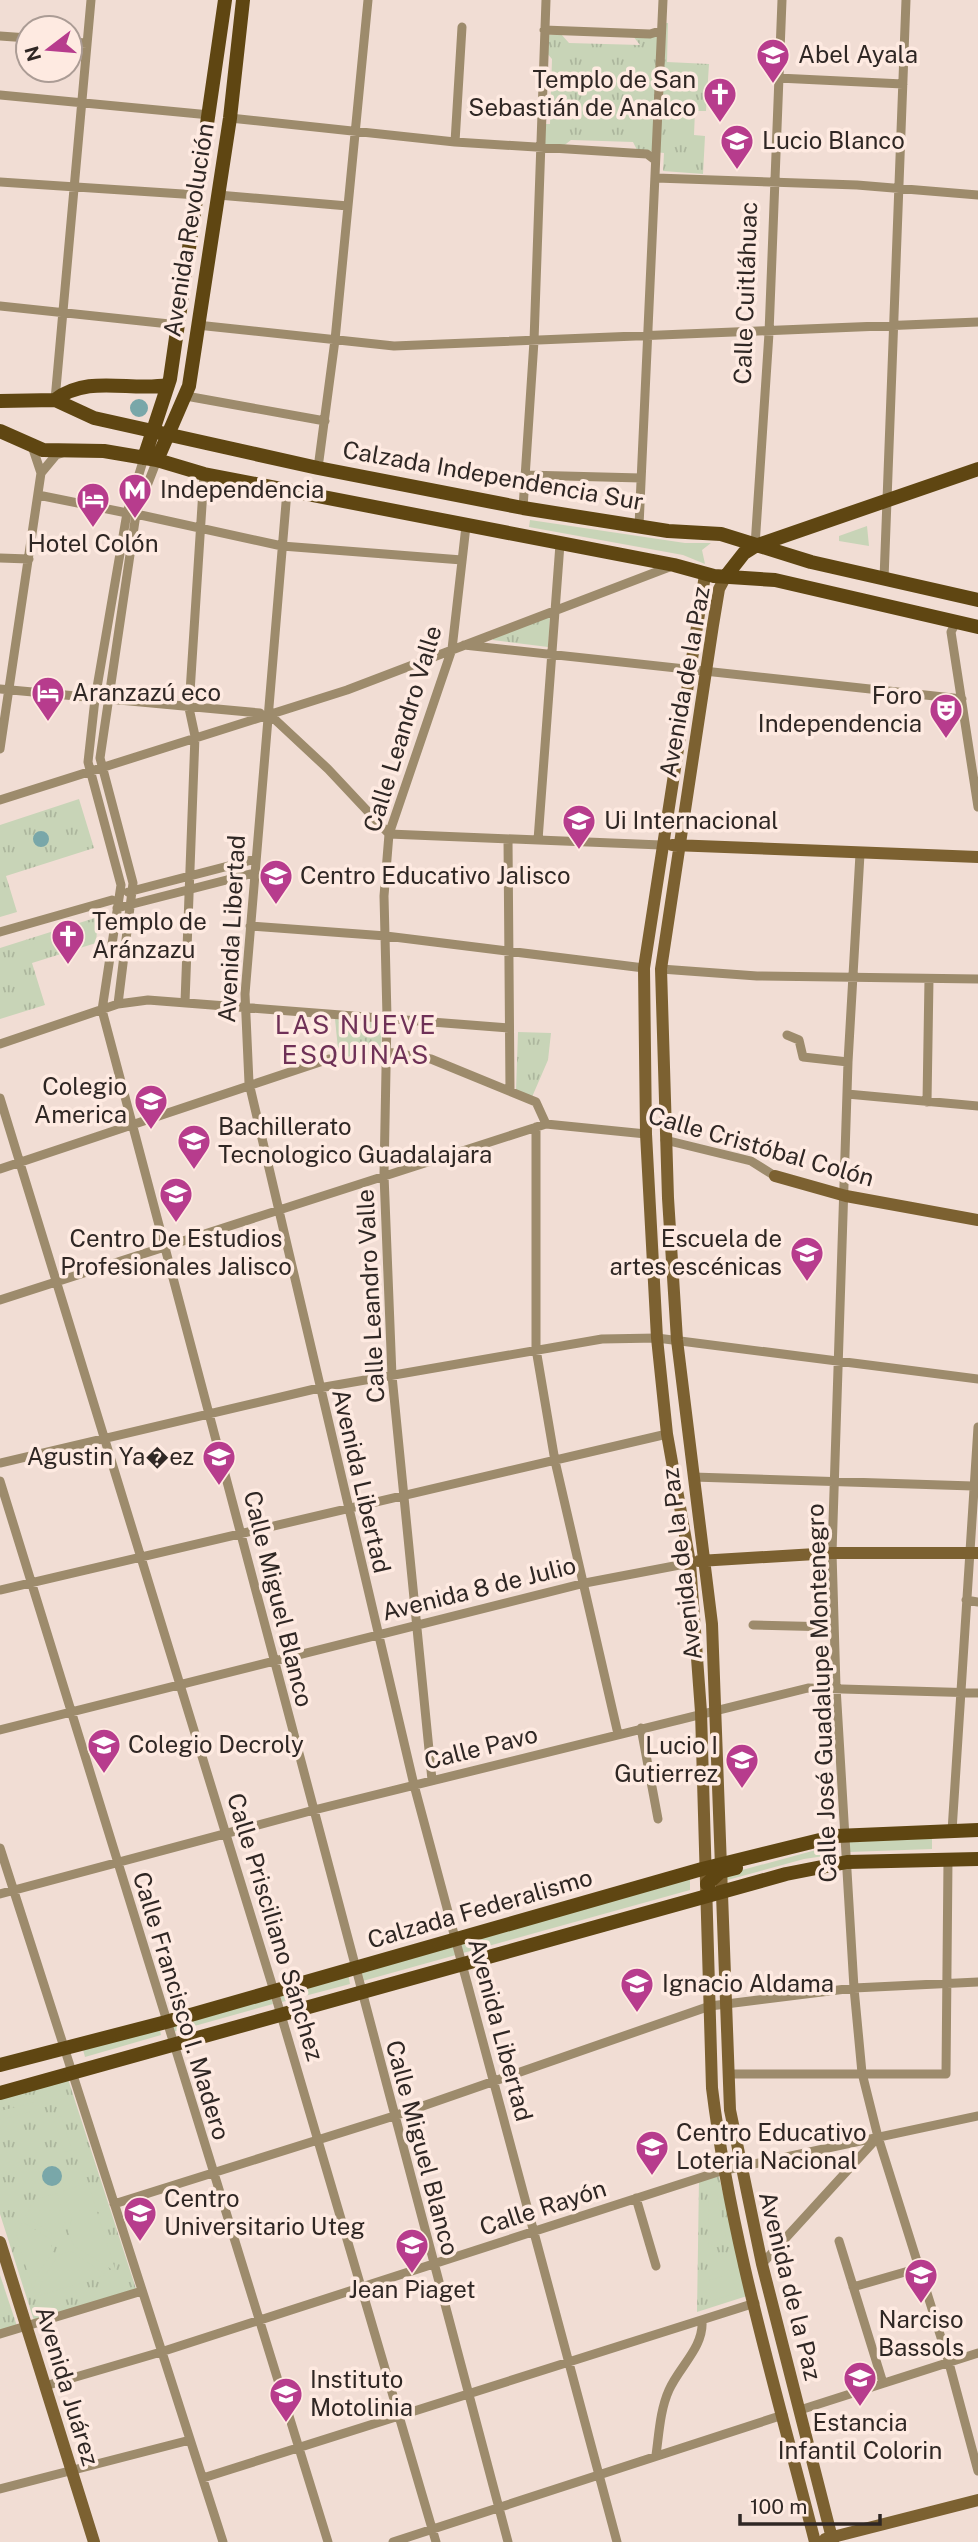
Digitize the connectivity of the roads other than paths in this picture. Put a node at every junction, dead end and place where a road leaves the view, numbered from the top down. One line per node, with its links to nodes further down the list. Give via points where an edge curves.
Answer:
1 (91, 0): 13 (street)
2 (225, 0): 18 (main road, Avenida Revolución)
3 (243, 0): 19 (main road, Avenida Revolución)
4 (368, 0): 20 (street)
5 (546, 0): 10 (street)
6 (663, 0): 11 (street)
7 (782, 0): 14 (street, Calle Cuitláhuac)
8 (906, 0): 15 (street)
9 (462, 27): 21 (street)
10 (544, 30): 11 (street); 22 (street)
11 (660, 31): 23 (street)
12 (84, 43): 13 (street)
13 (87, 43): 17 (street)
14 (778, 78): 15 (street); 25 (street, Calle Cuitláhuac)
15 (903, 84): 28 (street)
16 (0, 95): 17 (street)
17 (82, 103): 18 (street); 27 (street)
18 (210, 115): 29 (main road, Avenida Revolución)
19 (230, 118): 20 (street); 30 (main road, Avenida Revolución)
20 (356, 131): 21 (street); 32 (street)
21 (455, 142): 22 (street)
22 (539, 149): 23 (street, via 647,154); 42 (street)
23 (655, 160): 24 (street)
24 (656, 177): 25 (street); 40 (street)
25 (773, 181): 28 (street); 39 (street, Calle Cuitláhuac)
26 (0, 182): 27 (street)
27 (74, 187): 29 (street); 34 (street)
28 (899, 187): 31 (street); 38 (street)
29 (198, 195): 36 (main road, Avenida Revolución)
30 (218, 195): 32 (street); 37 (main road, Avenida Revolución)
31 (978, 195)
32 (348, 206): 41 (street)
33 (0, 306): 34 (street)
34 (62, 313): 36 (street); 45 (street)
35 (978, 322): 38 (street)
36 (179, 325): 43 (main road, Avenida Revolución)
37 (197, 325): 41 (street); 44 (main road, Avenida Revolución)
38 (894, 326): 39 (street); 62 (street)
39 (769, 333): 40 (street); 70 (street, Calle Cuitláhuac)
40 (647, 335): 42 (street); 59 (street)
41 (335, 340): 42 (street, via 394,346); 47 (street)
42 (534, 341): 58 (street)
43 (168, 385): 45 (main road, via 98,384); 48 (main road, Avenida Revolución)
44 (186, 396): 47 (street); 50 (main road, Avenida Revolución)
45 (55, 400): 46 (main road, Calzada Independencia Sur); 48 (main road, Calzada Independencia Sur, via 94,418)
46 (0, 401)
47 (325, 421): 54 (street)
48 (152, 430): 50 (main road, Calzada Independencia Sur); 53 (main road, Avenida Revolución)
49 (0, 431): 51 (main road)
50 (169, 435): 53 (main road, Avenida Revolución); 54 (main road, Calzada Independencia Sur)
51 (31, 445): 52 (main road); 56 (street)
52 (66, 451): 53 (main road, via 104,451); 56 (street, via 56,455)
53 (150, 459): 57 (main road); 64 (street)
54 (318, 468): 63 (main road, Calzada Independencia Sur)
55 (978, 469): 62 (main road)
56 (41, 474): 61 (street)
57 (204, 474): 60 (main road); 67 (street)
58 (526, 475): 59 (street); 63 (street)
59 (641, 478): 66 (street)
60 (288, 491): 65 (main road); 69 (street, Avenida Libertad)
61 (38, 495): 64 (street); 72 (street)
62 (887, 500): 70 (main road); 77 (street)
63 (523, 508): 66 (main road, Calzada Independencia Sur)
64 (132, 514): 67 (street); 88 (street, Calle Miguel Blanco); 90 (street)
65 (466, 526): 68 (main road); 73 (street, Calle Leandro Valle)
66 (639, 526): 70 (main road, Calzada Independencia Sur, via 721,534)
67 (199, 527): 69 (street); 91 (street)
68 (560, 544): 74 (main road); 79 (street)
69 (282, 546): 73 (street); 92 (street, Avenida Libertad)
70 (755, 546): 76 (main road); 77 (main road, Calzada Independencia Sur)
71 (0, 558): 72 (street)
72 (29, 559): 87 (street)
73 (462, 559): 83 (street, Calle Leandro Valle)
74 (674, 565): 75 (main road); 79 (street)
75 (705, 575): 76 (main road); 85 (street, Avenida de la Paz)
76 (726, 576): 80 (main road, via 775,580); 86 (street, Avenida de la Paz, via 719,589)
77 (884, 579): 78 (main road, Calzada Independencia Sur)
78 (978, 600)
79 (555, 609): 82 (street); 84 (street)
80 (956, 622): 81 (main road); 89 (street, via 951,632)
81 (978, 627)
82 (462, 645): 83 (street); 84 (street)
83 (452, 649): 92 (street); 99 (street, Calle Leandro Valle)
84 (552, 656): 85 (street); 101 (street)
85 (690, 668): 86 (street); 102 (street, Avenida de la Paz)
86 (706, 671): 89 (street); 103 (street, Avenida de la Paz)
87 (4, 690): 88 (street); 94 (street)
88 (95, 699): 90 (street); 96 (street, Calle Miguel Blanco)
89 (962, 699): 98 (street)
90 (107, 700): 91 (street); 95 (street)
91 (189, 708): 92 (street); 93 (street)
92 (269, 714): 93 (street); 99 (street); 106 (street, Avenida Libertad)
93 (195, 736): 95 (street); 108 (street)
94 (0, 749)
95 (102, 765): 96 (street); 110 (street)
96 (90, 769): 97 (street); 111 (street, Calle Miguel Blanco, via 121,885)
97 (0, 800)
98 (978, 807)
99 (389, 834): 100 (street); 115 (street, Calle Leandro Valle)
100 (508, 839): 101 (street); 116 (street)
101 (538, 839): 102 (street)
102 (662, 845): 103 (street); 117 (street, Avenida de la Paz)
103 (679, 845): 104 (street); 118 (street, Avenida de la Paz)
104 (860, 854): 105 (street); 119 (street, Calle José Guadalupe Montenegro)
105 (978, 858)
106 (255, 859): 107 (street, Avenida Libertad); 108 (street)
107 (254, 873): 109 (street); 113 (street, Avenida Libertad)
108 (191, 876): 109 (street); 110 (street)
109 (191, 889): 112 (street); 122 (street)
110 (132, 891): 111 (street); 112 (street)
111 (116, 901): 112 (street); 114 (street); 125 (street, Calle Miguel Blanco)
112 (131, 904): 123 (street)
113 (250, 926): 115 (street); 124 (street, Avenida Libertad)
114 (0, 932)
115 (386, 936): 116 (street); 126 (street, Calle Leandro Valle)
116 (509, 952): 117 (street); 127 (street)
117 (644, 968): 142 (street, Avenida de la Paz)
118 (660, 969): 119 (street); 143 (street, Avenida de la Paz)
119 (853, 976): 120 (street); 132 (street, Calle José Guadalupe Montenegro)
120 (929, 979): 121 (street); 137 (street)
121 (978, 979)
122 (185, 1002): 123 (street); 124 (street)
123 (118, 1004): 125 (street)
124 (244, 1009): 126 (street); 133 (street, Avenida Libertad)
125 (102, 1010): 129 (street); 139 (street, Calle Miguel Blanco)
126 (387, 1017): 127 (street); 130 (street, Calle Leandro Valle)
127 (509, 1028): 134 (street)
128 (787, 1035): 132 (street, via 799,1040 803,1056)
129 (0, 1044)
130 (387, 1052): 134 (street, via 431,1059); 146 (street, Calle Leandro Valle)
131 (329, 1059): 133 (street)
132 (848, 1062): 135 (street, Calle José Guadalupe Montenegro)
133 (248, 1083): 139 (street); 149 (street, Avenida Libertad)
134 (510, 1091): 140 (street, via 536,1102)
135 (847, 1094): 137 (street); 148 (street, Calle José Guadalupe Montenegro)
136 (0, 1098): 144 (street, Calle Prisciliano Sánchez)
137 (927, 1102): 138 (street)
138 (978, 1106)
139 (133, 1123): 144 (street); 151 (street, Calle Miguel Blanco)
140 (547, 1124): 141 (street); 142 (street, Calle Cristóbal Colón)
141 (536, 1127): 146 (street); 156 (street)
142 (646, 1134): 143 (street, Calle Cristóbal Colón); 154 (street, Avenida de la Paz)
143 (665, 1140): 147 (street, Calle Cristóbal Colón, via 751,1161); 155 (street, Avenida de la Paz)
144 (20, 1162): 145 (street); 152 (street, Calle Prisciliano Sánchez)
145 (0, 1169)
146 (384, 1175): 149 (street); 158 (street, Calle Leandro Valle)
147 (775, 1176): 148 (street, Calle Cristóbal Colón)
148 (846, 1196): 150 (street, Calle Cristóbal Colón); 157 (street, Calle José Guadalupe Montenegro)
149 (278, 1210): 151 (street); 160 (street, Avenida Libertad)
150 (978, 1220)
151 (165, 1246): 152 (street); 161 (street, Calle Miguel Blanco)
152 (58, 1280): 153 (street); 164 (street, Calle Prisciliano Sánchez)
153 (0, 1300)
154 (657, 1338): 155 (street); 156 (street, via 601,1339); 163 (street, Avenida de la Paz)
155 (677, 1340): 157 (street); 167 (street, Avenida de la Paz)
156 (536, 1349): 158 (street); 165 (street)
157 (839, 1363): 159 (street); 170 (street, Calle José Guadalupe Montenegro)
158 (392, 1376): 160 (street); 171 (street, Calle Leandro Valle)
159 (978, 1379)
160 (319, 1388): 161 (street); 172 (street, Avenida Libertad)
161 (211, 1413): 164 (street); 173 (street, Calle Miguel Blanco)
162 (978, 1427): 168 (street)
163 (667, 1434): 165 (street); 178 (street, Avenida de la Paz)
164 (107, 1438): 166 (street); 176 (street, Calle Prisciliano Sánchez)
165 (555, 1461): 171 (street); 180 (street)
166 (0, 1463)
167 (693, 1477): 170 (street); 177 (street, Avenida de la Paz)
168 (975, 1480): 170 (street); 175 (street)
169 (0, 1481): 179 (street, Calle Francisco I. Madero)
170 (834, 1483): 174 (street, Calle José Guadalupe Montenegro)
171 (403, 1497): 172 (street); 185 (street, Calle Leandro Valle)
172 (347, 1510): 173 (street); 187 (street, Avenida Libertad)
173 (242, 1536): 176 (street); 188 (street, Calle Miguel Blanco)
174 (832, 1553): 175 (street, Avenida 8 de Julio); 177 (street, Avenida 8 de Julio); 186 (street, Calle José Guadalupe Montenegro)
175 (974, 1553): 182 (street)
176 (143, 1558): 179 (street); 189 (street, Calle Prisciliano Sánchez)
177 (705, 1559): 178 (street, Avenida 8 de Julio); 193 (street, Avenida de la Paz)
178 (690, 1563): 180 (street, Avenida 8 de Julio); 194 (street, Avenida de la Paz)
179 (33, 1583): 181 (street); 195 (street, Calle Francisco I. Madero)
180 (585, 1583): 185 (street, Avenida 8 de Julio); 198 (street)
181 (0, 1590)
182 (966, 1601): 183 (street); 191 (street)
183 (978, 1602)
184 (753, 1625): 186 (street)
185 (417, 1627): 187 (street, Avenida 8 de Julio); 199 (street, Calle Leandro Valle)
186 (834, 1627): 190 (street, Calle José Guadalupe Montenegro)
187 (378, 1636): 188 (street, Avenida 8 de Julio); 200 (street, Avenida Libertad)
188 (274, 1661): 189 (street, Avenida 8 de Julio); 201 (street, Calle Miguel Blanco)
189 (181, 1685): 195 (street, Avenida 8 de Julio); 205 (street, Calle Prisciliano Sánchez)
190 (836, 1687): 191 (street, Calle Pavo); 193 (street, Calle Pavo, via 808,1688); 206 (street, Calle José Guadalupe Montenegro)
191 (960, 1693): 192 (street, Calle Pavo); 204 (street)
192 (978, 1693)
193 (717, 1708): 194 (street, Calle Pavo); 212 (street, Avenida de la Paz)
194 (701, 1712): 196 (street, Calle Pavo); 212 (street, Avenida de la Paz)
195 (72, 1713): 197 (street, Avenida 8 de Julio); 210 (street, Calle Francisco I. Madero)
196 (640, 1728): 198 (street, Calle Pavo); 202 (street)
197 (0, 1730)
198 (618, 1734): 199 (street, Calle Pavo)
199 (432, 1780): 200 (street, Calle Pavo)
200 (414, 1785): 201 (street, Calle Pavo); 216 (street, Avenida Libertad)
201 (313, 1810): 205 (street, Calle Pavo); 218 (street, Calle Miguel Blanco)
202 (658, 1819)
203 (978, 1830): 204 (main road, Calzada Federalismo)
204 (952, 1831): 206 (main road, Calzada Federalismo)
205 (226, 1833): 210 (street, Calle Pavo); 222 (street, Calle Prisciliano Sánchez)
206 (840, 1835): 211 (street, Calle José Guadalupe Montenegro); 212 (main road, Calzada Federalismo)
207 (0, 1848): 213 (street)
208 (978, 1859): 209 (main road, Calzada Federalismo)
209 (948, 1860): 211 (main road, Calzada Federalismo); 220 (street)
210 (118, 1862): 213 (street, Calle Pavo); 227 (street, Calle Francisco I. Madero)
211 (846, 1862): 214 (main road, Calzada Federalismo); 221 (street, Calle José Guadalupe Montenegro)
212 (716, 1868): 214 (main road); 216 (main road, Calzada Federalismo)
213 (14, 1890): 215 (street, Calle Pavo); 229 (street)
214 (712, 1890): 217 (main road, Calzada Federalismo); 224 (street, Avenida de la Paz); 225 (street, Avenida de la Paz)
215 (0, 1894)
216 (456, 1939): 217 (street, Avenida Libertad); 218 (main road, Calzada Federalismo)
217 (461, 1962): 223 (main road, Calzada Federalismo); 234 (street, Avenida Libertad)
218 (355, 1969): 222 (main road, Calzada Federalismo); 223 (street, Calle Miguel Blanco)
219 (978, 1982): 220 (street)
220 (944, 1983): 221 (street); 232 (street, via 946,2074)
221 (854, 1988): 224 (street); 232 (street, Calle José Guadalupe Montenegro)
222 (274, 1991): 226 (street, Calle Prisciliano Sánchez); 227 (main road, Calzada Federalismo)
223 (361, 1991): 226 (main road, Calzada Federalismo); 236 (street, Calle Miguel Blanco)
224 (726, 2003): 225 (street); 233 (street, Avenida de la Paz)
225 (710, 2006): 234 (street); 241 (street, Avenida de la Paz, via 712,2088)
226 (281, 2013): 228 (main road, Calzada Federalismo); 239 (street, Calle Prisciliano Sánchez)
227 (166, 2022): 228 (street, Calle Francisco I. Madero); 229 (main road, Calzada Federalismo)
228 (173, 2045): 231 (main road, Calzada Federalismo); 242 (street, Calle Francisco I. Madero)
229 (65, 2049): 230 (main road, Calzada Federalismo); 231 (street)
230 (0, 2065)
231 (72, 2073): 235 (main road, Calzada Federalismo); 244 (street)
232 (862, 2073): 233 (street); 238 (street, Calle José Guadalupe Montenegro)
233 (729, 2074): 240 (street, Avenida de la Paz)
234 (493, 2081): 236 (street); 245 (street, Avenida Libertad)
235 (0, 2093)
236 (394, 2116): 239 (street); 248 (street, Calle Miguel Blanco)
237 (978, 2116): 238 (street, Calle Rayón)
238 (878, 2137): 240 (street, Calle Rayón); 249 (street); 251 (street, Calle José Guadalupe Montenegro)
239 (317, 2140): 242 (street); 252 (street, Calle Prisciliano Sánchez)
240 (739, 2166): 241 (street, Calle Rayón); 249 (street, Avenida de la Paz)
241 (724, 2170): 243 (street, Calle Rayón); 255 (street, Avenida de la Paz)
242 (212, 2174): 244 (street); 256 (street, Calle Francisco I. Madero)
243 (636, 2198): 245 (street, Calle Rayón); 250 (street)
244 (114, 2204): 254 (street)
245 (534, 2232): 248 (street, Calle Rayón); 262 (street, Avenida Libertad)
246 (839, 2241): 253 (street)
247 (0, 2242): 258 (street, Avenida Juárez)
248 (433, 2264): 252 (street, Calle Rayón); 266 (street, Calle Miguel Blanco)
249 (762, 2264): 267 (street, Avenida de la Paz)
250 (656, 2266)
251 (919, 2268): 253 (street); 263 (street, Calle José Guadalupe Montenegro)
252 (360, 2287): 256 (street, Calle Rayón); 269 (street, Calle Prisciliano Sánchez)
253 (853, 2287): 264 (street)
254 (142, 2291): 258 (street); 260 (street)
255 (755, 2303): 257 (street); 268 (street, Avenida de la Paz)
256 (260, 2320): 260 (street, Calle Rayón); 271 (street, Calle Francisco I. Madero)
257 (702, 2321): 262 (street); 272 (street, via 698,2343 668,2391)
258 (26, 2326): 259 (street); 265 (street, Avenida Juárez)
259 (0, 2334)
260 (161, 2352): 265 (street, Calle Rayón); 270 (street)
261 (978, 2353): 263 (street)
262 (569, 2363): 266 (street); 275 (street, Avenida Libertad)
263 (949, 2363): 264 (street); 274 (street, Calle José Guadalupe Montenegro)
264 (883, 2384): 267 (street)
265 (45, 2386): 273 (street, Avenida Juárez)
266 (469, 2395): 269 (street); 279 (street, Calle Miguel Blanco)
267 (800, 2410): 281 (street, Avenida de la Paz)
268 (783, 2415): 272 (street); 289 (street, Avenida de la Paz)
269 (398, 2418): 271 (street); 280 (street, Calle Prisciliano Sánchez)
270 (190, 2440): 273 (street); 276 (street)
271 (300, 2448): 276 (street); 284 (street, Calle Francisco I. Madero)
272 (656, 2455): 275 (street)
273 (71, 2469): 277 (street); 282 (street, Avenida Juárez)
274 (978, 2471)
275 (598, 2474): 279 (street); 288 (street, Avenida Libertad)
276 (203, 2479): 283 (street)
277 (0, 2489)
278 (978, 2500): 281 (street)
279 (498, 2507): 280 (street); 287 (street, Calle Miguel Blanco)
280 (431, 2529): 285 (street); 286 (street, Calle Prisciliano Sánchez)
281 (832, 2540): 289 (street)
282 (94, 2542)
283 (223, 2542)
284 (328, 2542)
285 (393, 2542)
286 (436, 2542)
287 (508, 2542)
288 (617, 2542)
289 (815, 2542)

